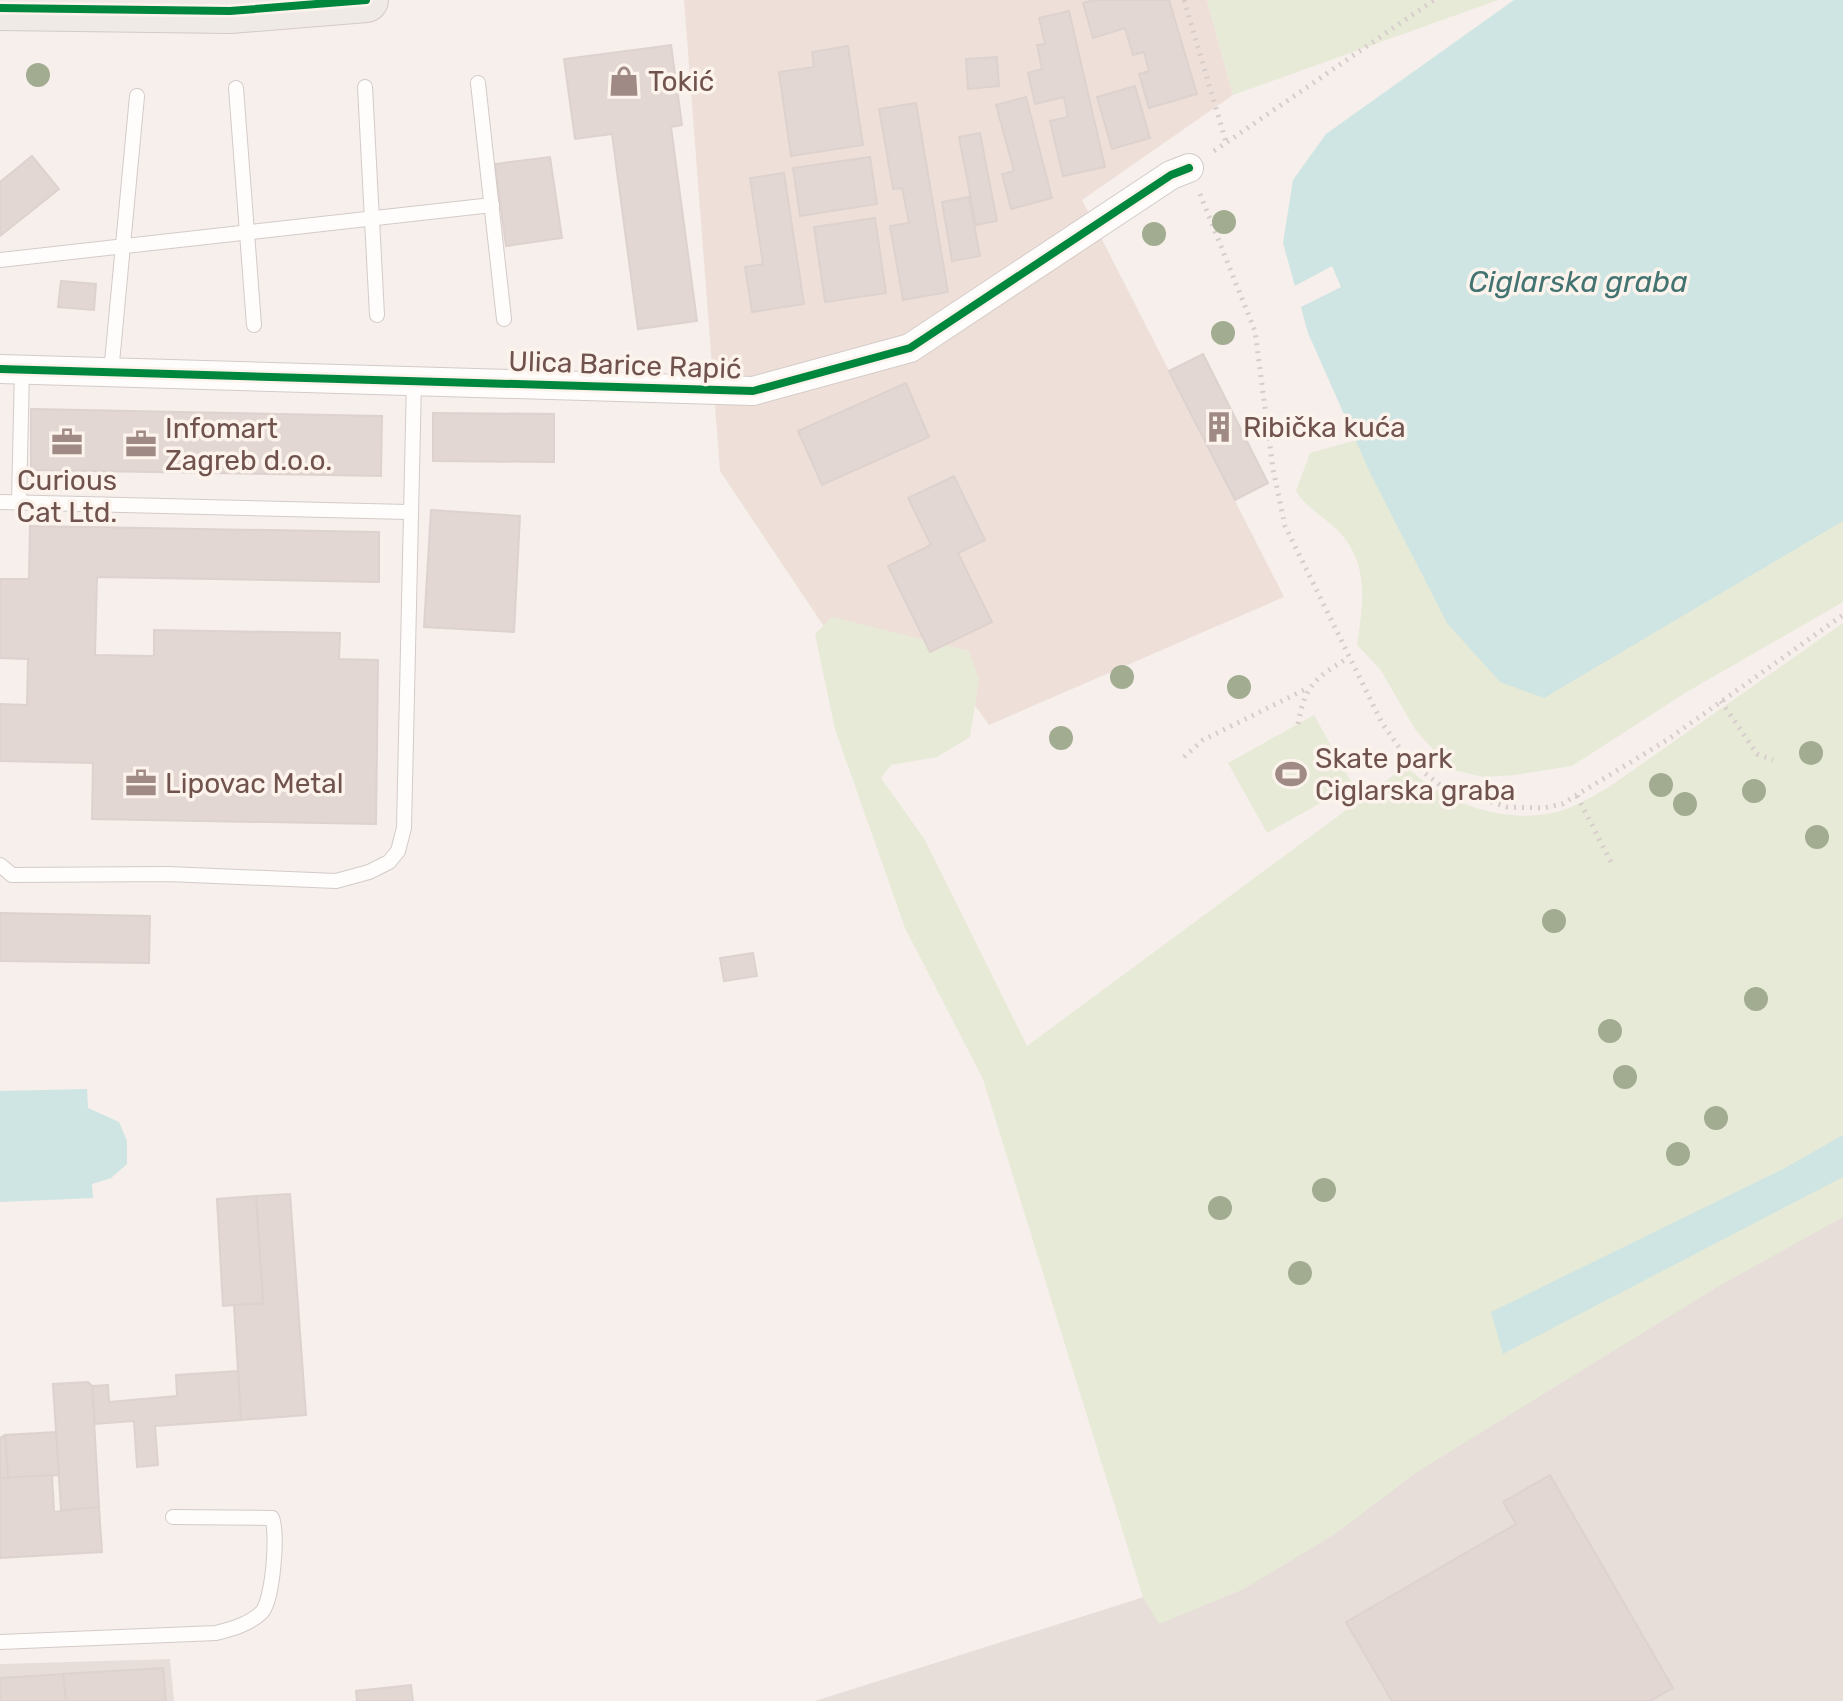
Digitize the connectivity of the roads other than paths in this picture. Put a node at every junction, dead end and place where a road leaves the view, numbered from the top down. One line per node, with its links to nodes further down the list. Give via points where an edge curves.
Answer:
1 (366, 0): 2 (main road, via 230,11)
2 (0, 8)
3 (478, 83): 8 (lane)
4 (365, 87): 9 (lane)
5 (236, 88): 10 (lane)
6 (137, 96): 11 (lane)
7 (1189, 168): 18 (street, Ulica Barice Rapić, via 904,351 753,391)
8 (492, 205): 9 (lane); 14 (lane)
9 (372, 218): 10 (lane); 13 (lane)
10 (247, 232): 11 (lane); 15 (lane)
11 (124, 246): 12 (lane); 17 (lane)
12 (0, 260)
13 (377, 315)
14 (504, 319)
15 (254, 325)
16 (11, 369): 17 (street, Ulica Barice Rapić); 20 (lane)
17 (111, 373): 18 (street, Ulica Barice Rapić)
18 (414, 380): 21 (lane)
19 (0, 502): 20 (lane)
20 (19, 502): 21 (lane)
21 (408, 512): 22 (lane, via 404,828 389,862 336,881 12,875)
22 (0, 865)
23 (173, 1517): 24 (lane, via 272,1518 274,1558 266,1605 255,1618 216,1633)
24 (0, 1642)

